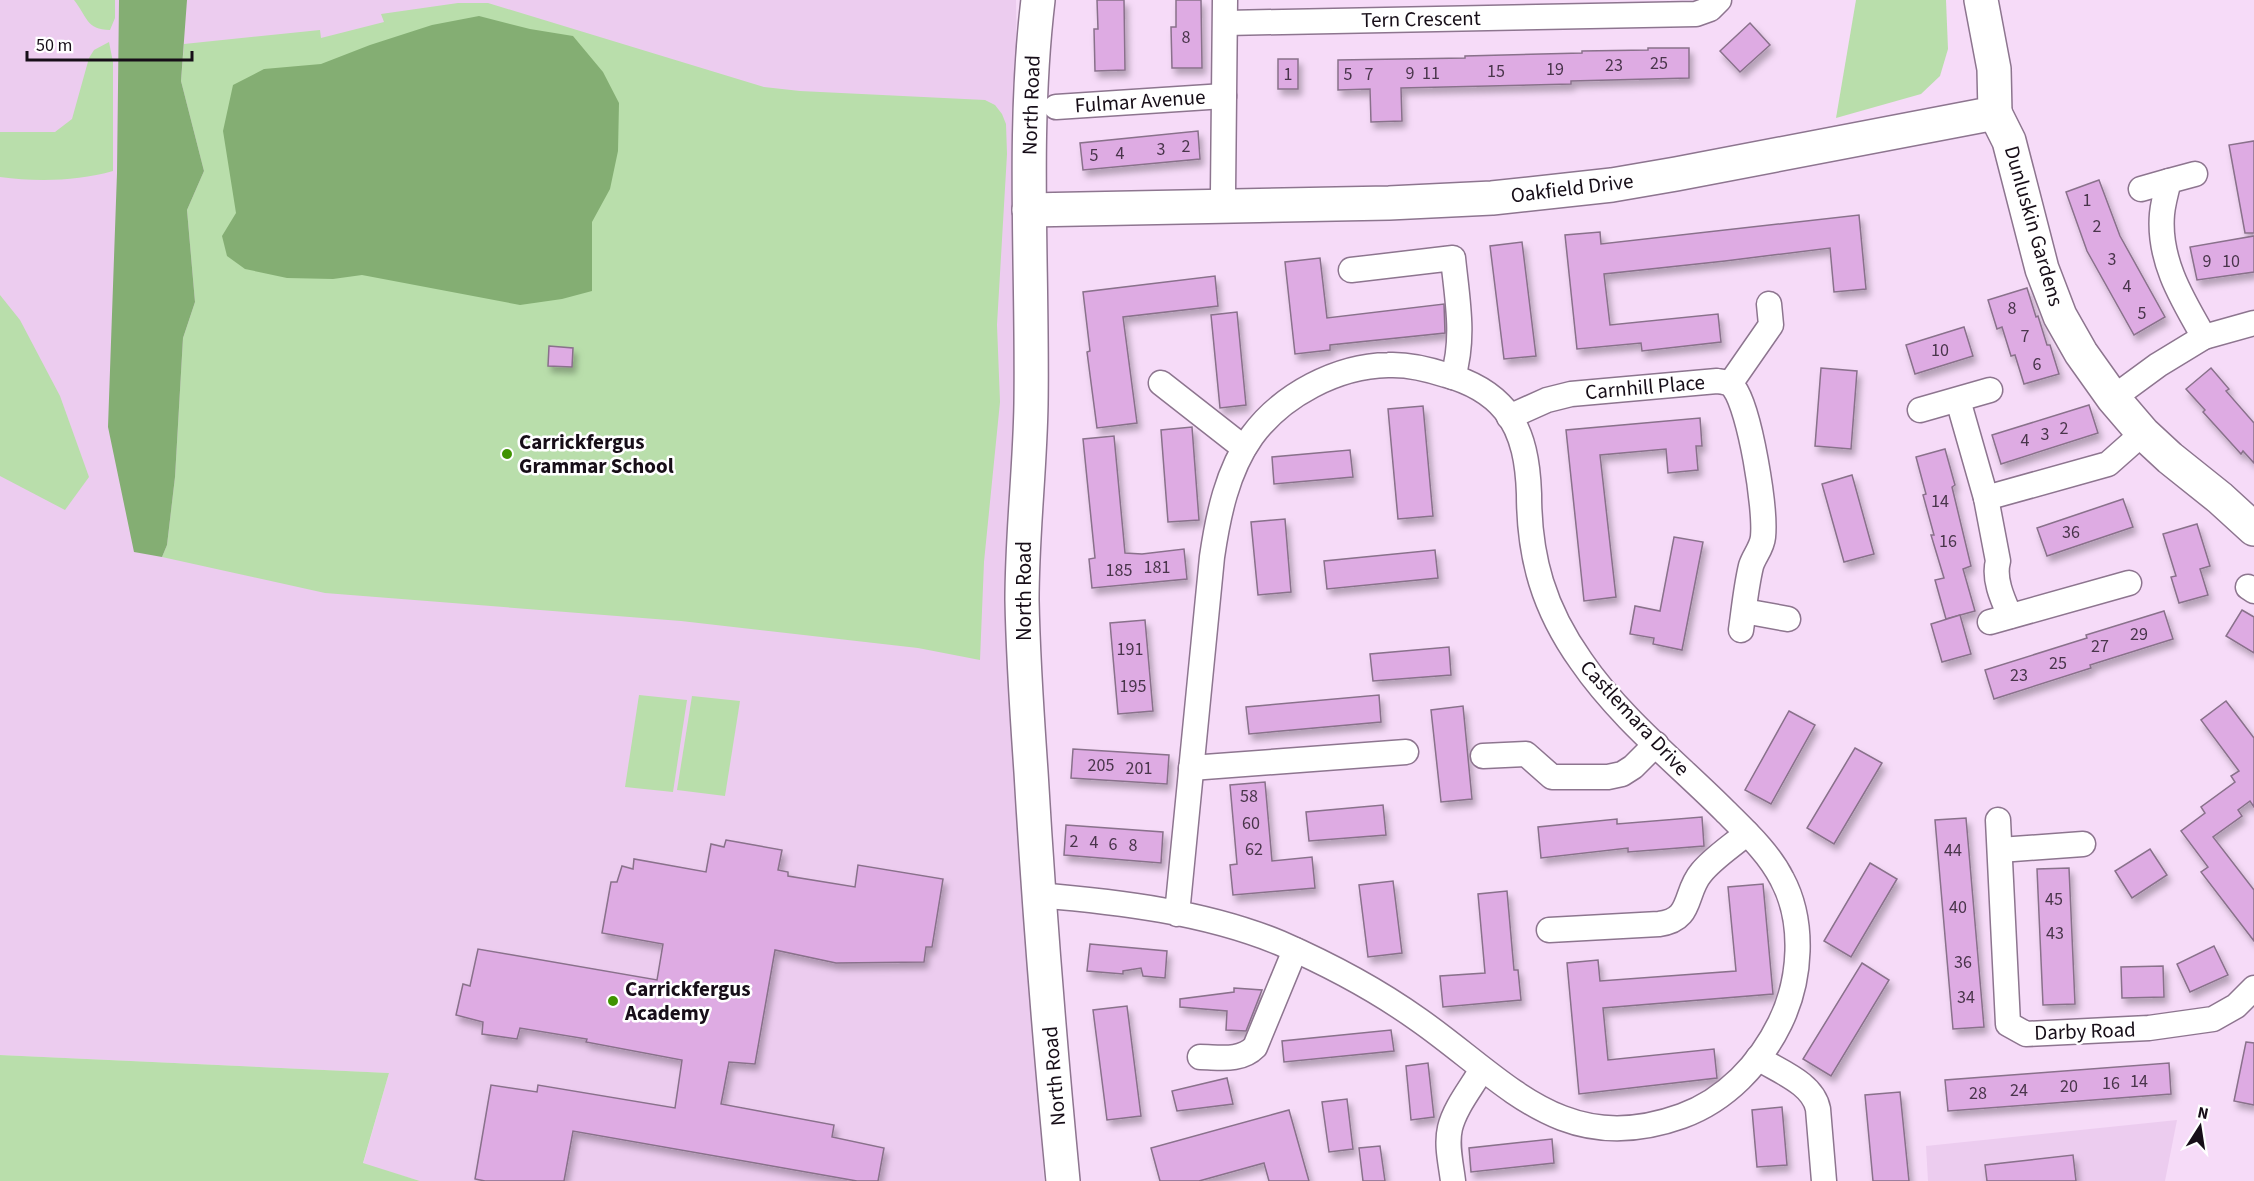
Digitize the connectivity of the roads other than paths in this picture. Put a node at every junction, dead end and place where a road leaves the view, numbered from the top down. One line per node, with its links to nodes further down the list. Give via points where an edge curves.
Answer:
1 (1038, 0): 12 (street, North Road, via 1030,105)
2 (1719, 0): 4 (street, Tern Crescent, via 1710,9 1696,14)
3 (1981, 0): 7 (street, via 1994,69)
4 (1226, 11): 5 (street, Fulmar Avenue)
5 (1224, 96): 6 (street, Fulmar Avenue); 11 (street, Fulmar Avenue)
6 (1056, 107)
7 (1995, 113): 11 (street, Oakfield Drive, via 1612,185 1492,198); 21 (street, Dunluskin Gardens, via 2009,141 2042,270 2054,301 2081,353)
8 (2195, 174): 9 (street)
9 (2169, 181): 10 (street); 16 (street, via 2162,214 2164,253)
10 (2141, 189)
11 (1226, 206): 12 (street, Oakfield Drive)
12 (1029, 210): 39 (street, North Road, via 1031,406 1022,601)
13 (1350, 270): 17 (street, via 1453,258 1461,335)
14 (1769, 304): 19 (street, via 1771,326)
15 (2254, 323): 16 (street)
16 (2204, 337): 21 (street)
17 (1454, 376): 24 (street, Castlemara Drive, via 1491,397); 26 (street, Castlemara Drive, via 1389,365 1340,374 1282,405)
18 (1161, 383): 26 (street)
19 (1730, 384): 24 (street, Carnhill Place, via 1719,381 1571,394); 30 (street, Carnhill Place, via 1751,439 1763,523 1762,544 1752,565 1743,621)
20 (1990, 390): 22 (street)
21 (2113, 398): 25 (street, Dunluskin Gardens)
22 (1958, 400): 23 (street); 27 (street)
23 (1920, 410)
24 (1509, 417): 31 (street, Castlemara Drive, via 1525,455 1530,541 1543,593 1565,638 1588,672)
25 (2143, 433): 27 (street, via 2109,464); 28 (street, Dunluskin Gardens)
26 (1244, 448): 34 (street, Castlemara Drive, via 1229,481 1214,540)
27 (1986, 498): 29 (street, via 1998,561 2000,619)
28 (2254, 529)
29 (2128, 582)
30 (1788, 619)
31 (1656, 744): 33 (street, via 1628,772 1608,777 1552,777 1526,754); 36 (street, Castlemara Drive)
32 (1406, 752): 34 (street)
33 (1483, 756)
34 (1191, 768): 40 (street, Castlemara Drive)
35 (1998, 820): 38 (street, Darby Road)
36 (1747, 833): 41 (street, via 1701,873 1684,911 1674,920); 45 (street, Castlemara Drive, via 1774,864 1785,884 1794,911 1797,942 1786,1008)
37 (2083, 844): 38 (street)
38 (2000, 850): 43 (street, Darby Road, via 2008,1024 2026,1034 2148,1028 2213,1019 2236,1006)
39 (1038, 895): 40 (street, Castlemara Drive); 47 (street, North Road)
40 (1177, 914): 42 (street, Castlemara Drive, via 1249,932)
41 (1549, 930)
42 (1294, 950): 44 (street, via 1255,1047 1238,1057); 46 (street, Castlemara Drive, via 1381,995)
43 (2254, 988)
44 (1200, 1057)
45 (1758, 1058): 46 (street, Castlemara Drive, via 1730,1088 1696,1110 1656,1124 1623,1128 1589,1125 1550,1114 1523,1100); 49 (street, via 1813,1096 1818,1108)
46 (1482, 1069): 48 (street, via 1450,1129)
47 (1063, 1181)
48 (1453, 1181)
49 (1824, 1181)

